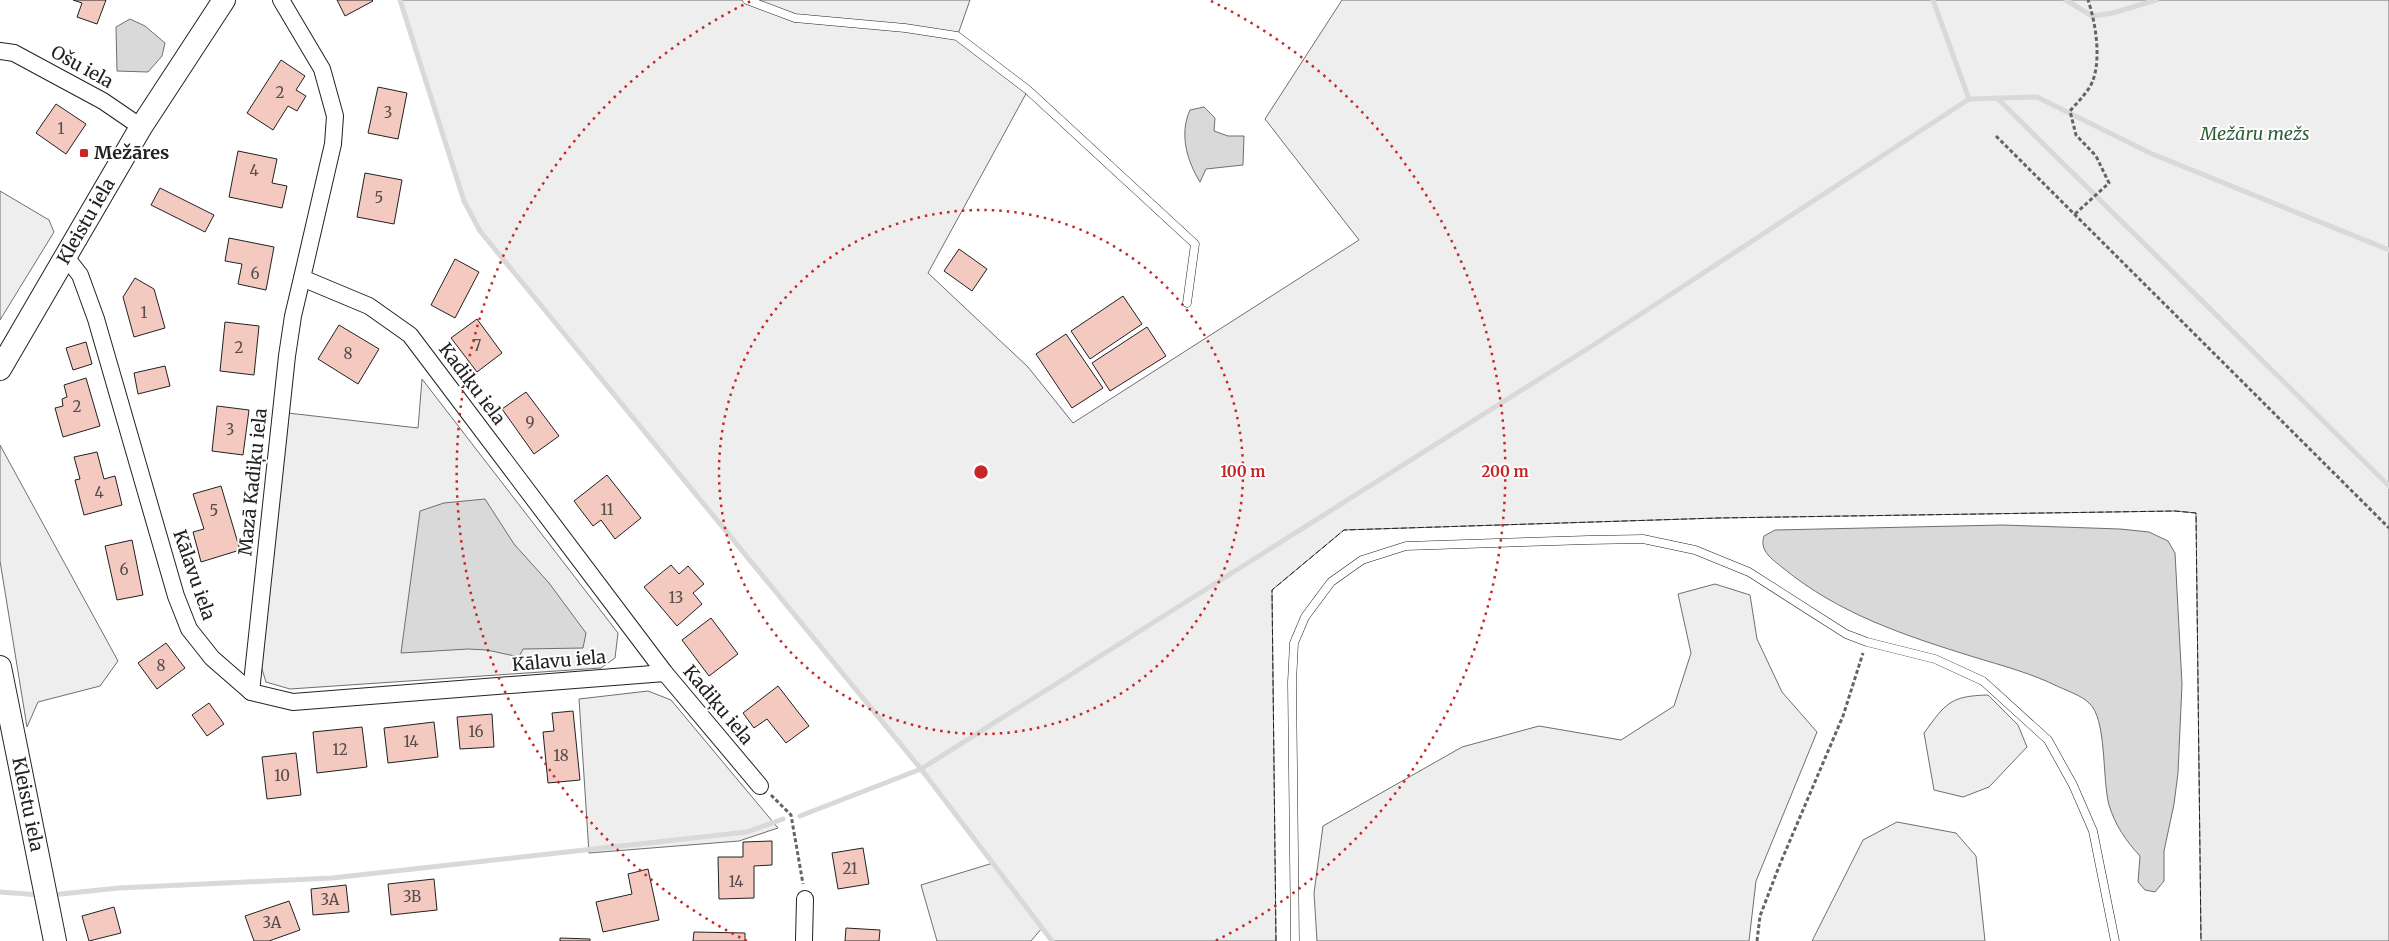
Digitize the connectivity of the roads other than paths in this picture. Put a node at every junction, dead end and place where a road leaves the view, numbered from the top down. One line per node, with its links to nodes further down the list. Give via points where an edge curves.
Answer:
1 (224, 0): 5 (street, Kleistu iela)
2 (281, 0): 7 (street, via 322,69 335,116 333,144)
3 (747, 0): 8 (lane, via 795,18 957,36 1028,90 1195,244)
4 (0, 50): 5 (street, Ošu iela, via 14,53 94,96)
5 (141, 127): 6 (street, Kleistu iela)
6 (66, 257): 9 (street, Kleistu iela); 12 (street, Kālavu iela, via 80,275 96,319 176,596 189,629 212,658)
7 (302, 278): 11 (street, Kadiķu iela, via 369,306 410,335); 12 (street, Mazā Kadiķu iela, via 287,356)
8 (1187, 303)
9 (0, 369)
10 (0, 667): 15 (street, Kleistu iela)
11 (665, 673): 12 (street, Kālavu iela, via 293,702); 13 (street, Kadiķu iela)
12 (251, 692)
13 (760, 786)
14 (806, 900): 16 (street)
15 (54, 941)
16 (804, 941)
17 (1295, 941): 18 (lane, via 1294,643 1305,617 1331,582 1362,560 1406,546 1643,539 1695,550 1749,572 1846,634 1935,659 1983,681 2048,740 2073,784 2093,831)
18 (2115, 941)

